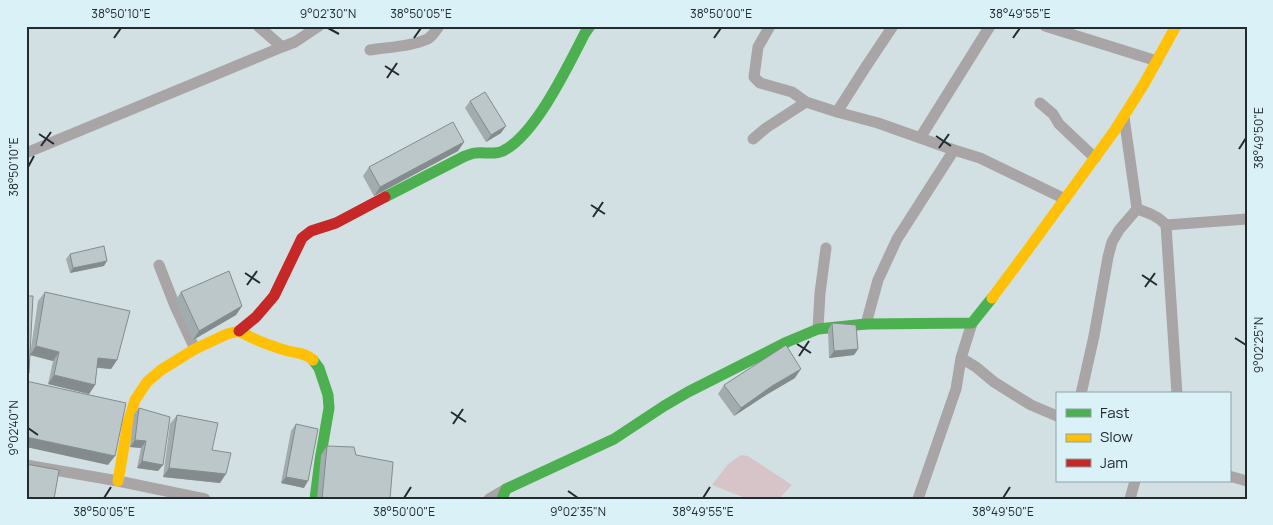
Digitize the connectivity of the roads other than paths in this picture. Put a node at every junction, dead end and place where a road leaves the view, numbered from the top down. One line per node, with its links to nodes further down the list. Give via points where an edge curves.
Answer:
1 (258, 26): 10 (street)
2 (319, 26): 10 (street)
3 (439, 26): 11 (street, via 426,40)
4 (590, 26): 31 (street, via 540,113 517,142 502,151 465,156 330,226 309,231 302,238 274,296)
5 (770, 26): 13 (street, via 758,47 754,77 760,83 792,92)
6 (893, 26): 15 (street)
7 (990, 26): 17 (street)
8 (1176, 26): 12 (street)
9 (1048, 27): 12 (street)
10 (282, 47): 20 (street)
11 (370, 50)
12 (1157, 61): 16 (street)
13 (806, 102): 15 (street); 18 (street)
14 (1040, 103): 21 (street)
15 (837, 112): 17 (street)
16 (1124, 117): 21 (street); 23 (street)
17 (920, 138): 19 (street)
18 (753, 139)
19 (954, 150): 22 (street, via 980,158); 29 (street, via 897,238 878,280)
20 (26, 153)
21 (1095, 158): 22 (street)
22 (1065, 198): 28 (street)
23 (1137, 209): 25 (street, via 1153,214); 34 (street, via 1112,242)
24 (1247, 219): 25 (street)
25 (1166, 226): 35 (street)
26 (826, 248): 30 (street)
27 (159, 264): 32 (street)
28 (972, 323): 29 (street); 33 (street)
29 (866, 324): 30 (street)
30 (818, 329): 42 (street, via 688,392 614,439)
31 (239, 331): 32 (street); 44 (street, via 253,339 302,353 312,358 319,368 329,408)
32 (195, 349): 39 (street, via 147,382 135,400)
33 (961, 358): 36 (street, via 1031,405); 46 (street, via 956,390)
34 (1081, 392)
35 (1177, 392)
36 (1056, 416)
37 (26, 465): 39 (street)
38 (1230, 476): 40 (street)
39 (118, 481): 43 (street)
40 (1247, 481)
41 (1135, 482): 47 (street)
42 (504, 494): 45 (street)
43 (205, 499)
44 (315, 499)
45 (489, 499)
46 (918, 499)
47 (1130, 499)

